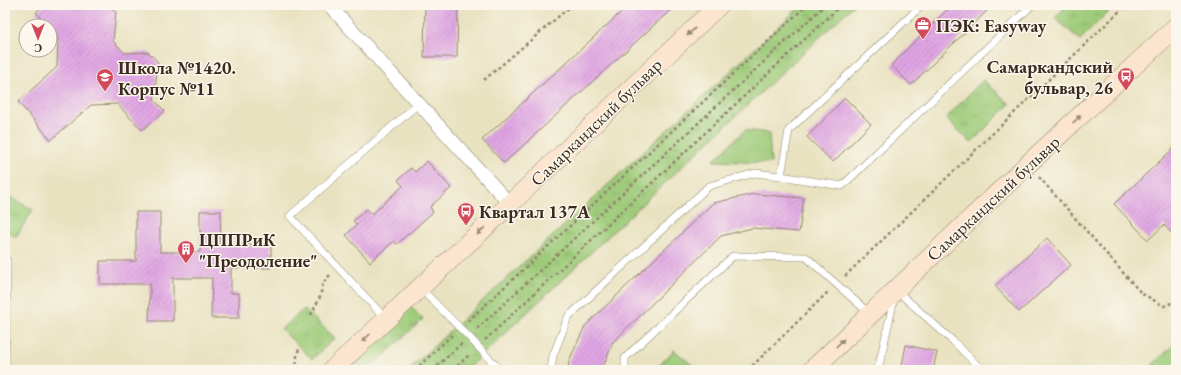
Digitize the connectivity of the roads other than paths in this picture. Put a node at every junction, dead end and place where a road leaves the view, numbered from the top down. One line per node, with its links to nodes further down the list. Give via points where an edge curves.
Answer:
1 (329, 5): 6 (street)
2 (719, 5): 8 (street, Самаркандский бульвар, one-way to 8)
3 (922, 5): 7 (lane, via 789,130)
4 (1032, 5): 7 (lane, via 842,186)
5 (1176, 27): 11 (street, Самаркандский бульвар, one-way to 5)
6 (419, 103): 8 (street); 13 (lane, via 290,216)
7 (781, 176): 17 (lane, via 755,174 709,186 568,317 553,356)
8 (510, 204): 10 (street, Самаркандский бульвар, one-way to 10)
9 (7, 261): 14 (lane)
10 (420, 288): 13 (street, Самаркандский бульвар); 16 (lane)
11 (896, 290): 12 (street, Самаркандский бульвар); 20 (lane); 21 (lane)
12 (870, 315): 18 (lane, via 806,257 733,256 625,358); 19 (street, Самаркандский бульвар, one-way to 12)
13 (387, 319): 15 (street, Самаркандский бульвар, one-way to 15)
14 (5, 370)
15 (332, 370)
16 (500, 370)
17 (551, 370)
18 (625, 370)
19 (812, 370)
20 (878, 370)
21 (982, 370)

